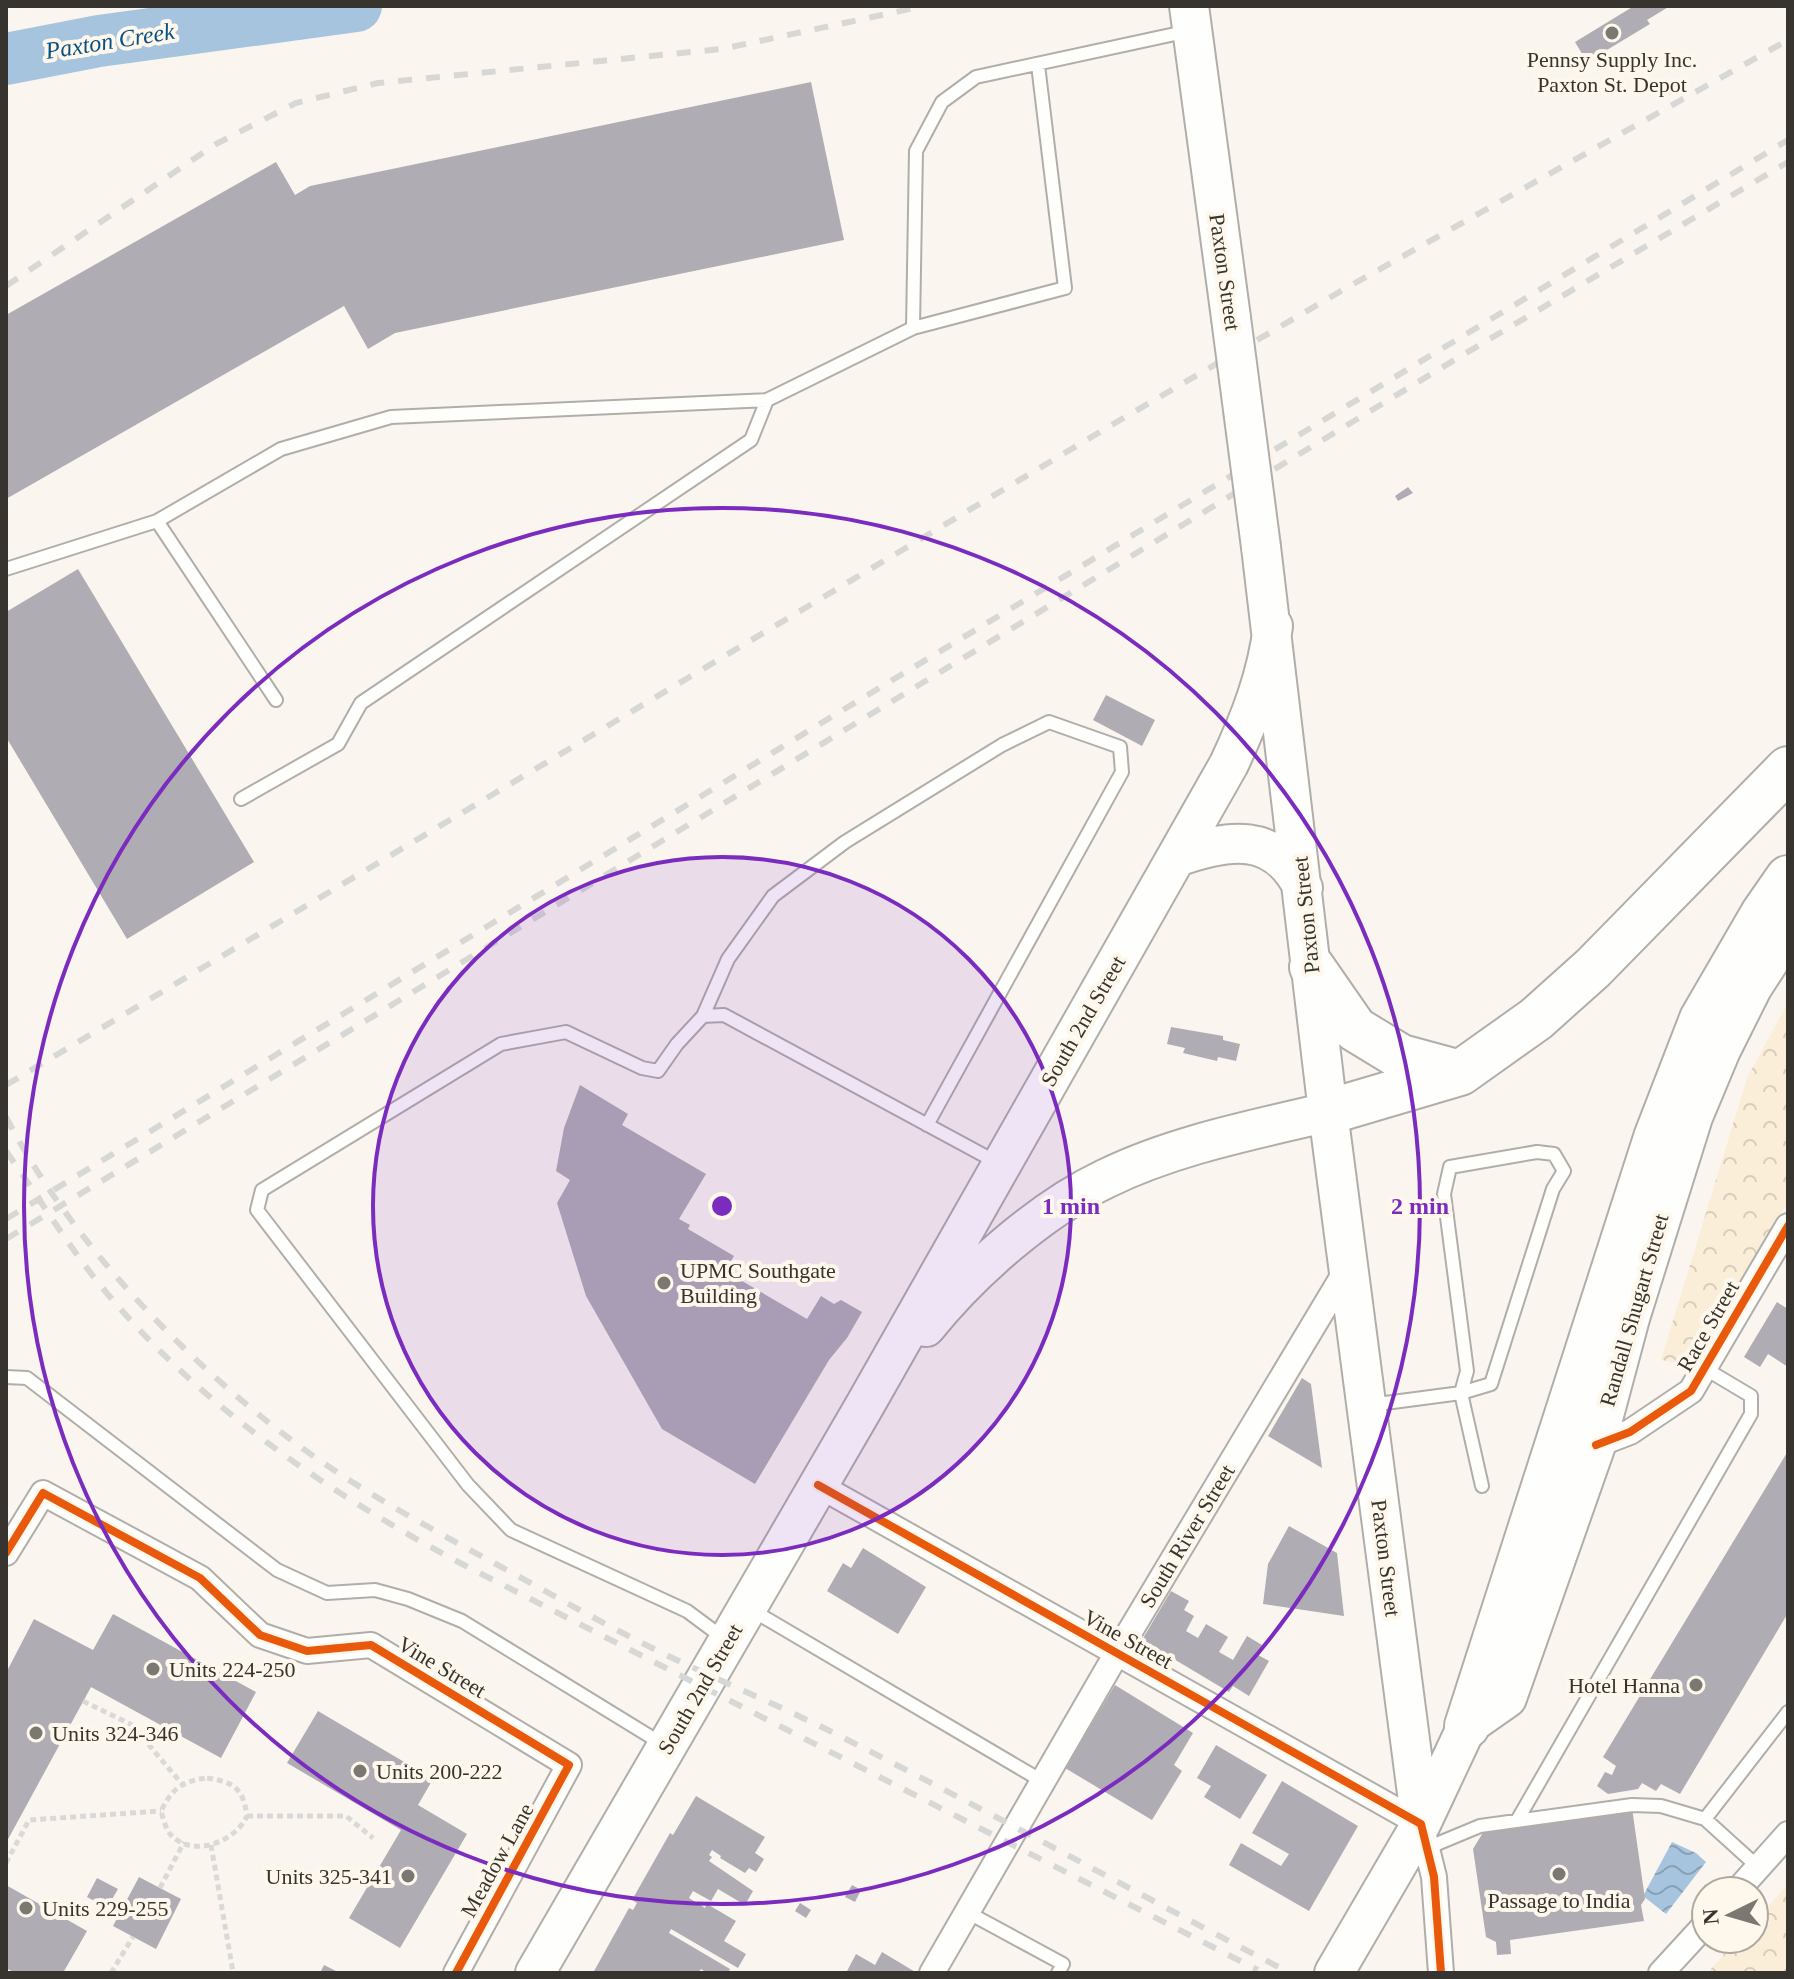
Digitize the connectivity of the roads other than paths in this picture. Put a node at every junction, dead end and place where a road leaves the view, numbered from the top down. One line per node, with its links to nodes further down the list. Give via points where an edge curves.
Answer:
1 (1190, 18): 2 (lane); 7 (main road, Paxton Street, bridge)
2 (1038, 65): 3 (lane, via 976,77 942,102 916,151); 3 (lane, via 1065,288)
3 (913, 328): 4 (lane)
4 (767, 400): 5 (lane, via 391,417 281,449); 10 (lane, via 751,440 361,703 338,744)
5 (157, 521): 6 (lane); 8 (lane)
6 (6, 569)
7 (1273, 626): 11 (main road, South 2nd Street, via 1250,719); 13 (main road, Paxton Street)
8 (276, 700)
9 (1788, 769): 17 (highway, via 1593,968 1536,1019)
10 (241, 799)
11 (1177, 857): 13 (main road, via 1225,844 1260,846 1285,860); 20 (main road, South 2nd Street)
12 (1788, 878): 36 (highway, via 1702,1019 1656,1138)
13 (1303, 888): 15 (main road, Paxton Street)
14 (1788, 932): 28 (main road, Randall Shugart Street, via 1752,988 1693,1117)
15 (1312, 967): 17 (highway, via 1355,1029 1401,1057); 18 (main road, Paxton Street)
16 (703, 1016): 19 (lane, via 724,1015); 19 (lane, via 728,959 773,896 845,842 1002,745 1049,722 1120,747 1122,772); 33 (lane, via 658,1071 566,1032 501,1044 262,1190 257,1210 468,1485 511,1530 687,1611)
17 (1460, 1073): 18 (highway)
18 (1328, 1112): 22 (main road, Paxton Street); 26 (main road, South 2nd Street, via 1150,1161 1104,1179 1046,1213 962,1288)
19 (927, 1125): 20 (lane)
20 (1001, 1164): 26 (main road, South 2nd Street)
21 (1788, 1226): 23 (street, Race Street)
22 (1349, 1266): 27 (main road, Paxton Street); 34 (street, South River Street)
23 (1704, 1368): 28 (street, Race Street, via 1679,1400 1630,1432); 40 (lane, via 1751,1396 1751,1414)
24 (6, 1377): 37 (lane, via 27,1378 277,1570 327,1593 375,1590 462,1621)
25 (1461, 1393): 25 (lane, via 1467,1371 1444,1194 1450,1167 1537,1152 1554,1154 1564,1171 1553,1189 1491,1384); 27 (lane); 30 (lane)
26 (865, 1405): 29 (main road, South 2nd Street)
27 (1366, 1405): 43 (main road, Paxton Street)
28 (1596, 1445): 36 (main road, Randall Shugart Street, via 1507,1698)
29 (818, 1485): 32 (main road, South 2nd Street); 34 (street, Vine Street)
30 (1482, 1486)
31 (6, 1553): 38 (street, Vine Street, via 43,1493 200,1578 260,1635 307,1651 371,1645)
32 (747, 1607): 33 (main road, South 2nd Street); 39 (lane)
33 (728, 1641): 37 (main road, South 2nd Street)
34 (1117, 1653): 39 (street, South River Street); 43 (street, Vine Street)
35 (1788, 1712): 41 (lane)
36 (1467, 1726): 43 (main road)
37 (666, 1747): 50 (main road, South 2nd Street)
38 (569, 1765): 49 (street, Meadow Lane)
39 (1042, 1781): 46 (street, South River Street)
40 (1518, 1819): 41 (lane, via 1632,1805 1661,1806); 43 (lane)
41 (1705, 1819): 44 (lane)
42 (1788, 1834): 44 (street)
43 (1424, 1836): 52 (main road); 53 (street, via 1434,1877)
44 (1758, 1867): 45 (street)
45 (1751, 1875)
46 (967, 1912): 48 (street, South River Street); 51 (lane, via 1063,1964)
47 (1690, 1941): 54 (street)
48 (933, 1972)
49 (456, 1973)
50 (535, 1973)
51 (1058, 1973)
52 (1334, 1973)
53 (1441, 1973)
54 (1661, 1973)

